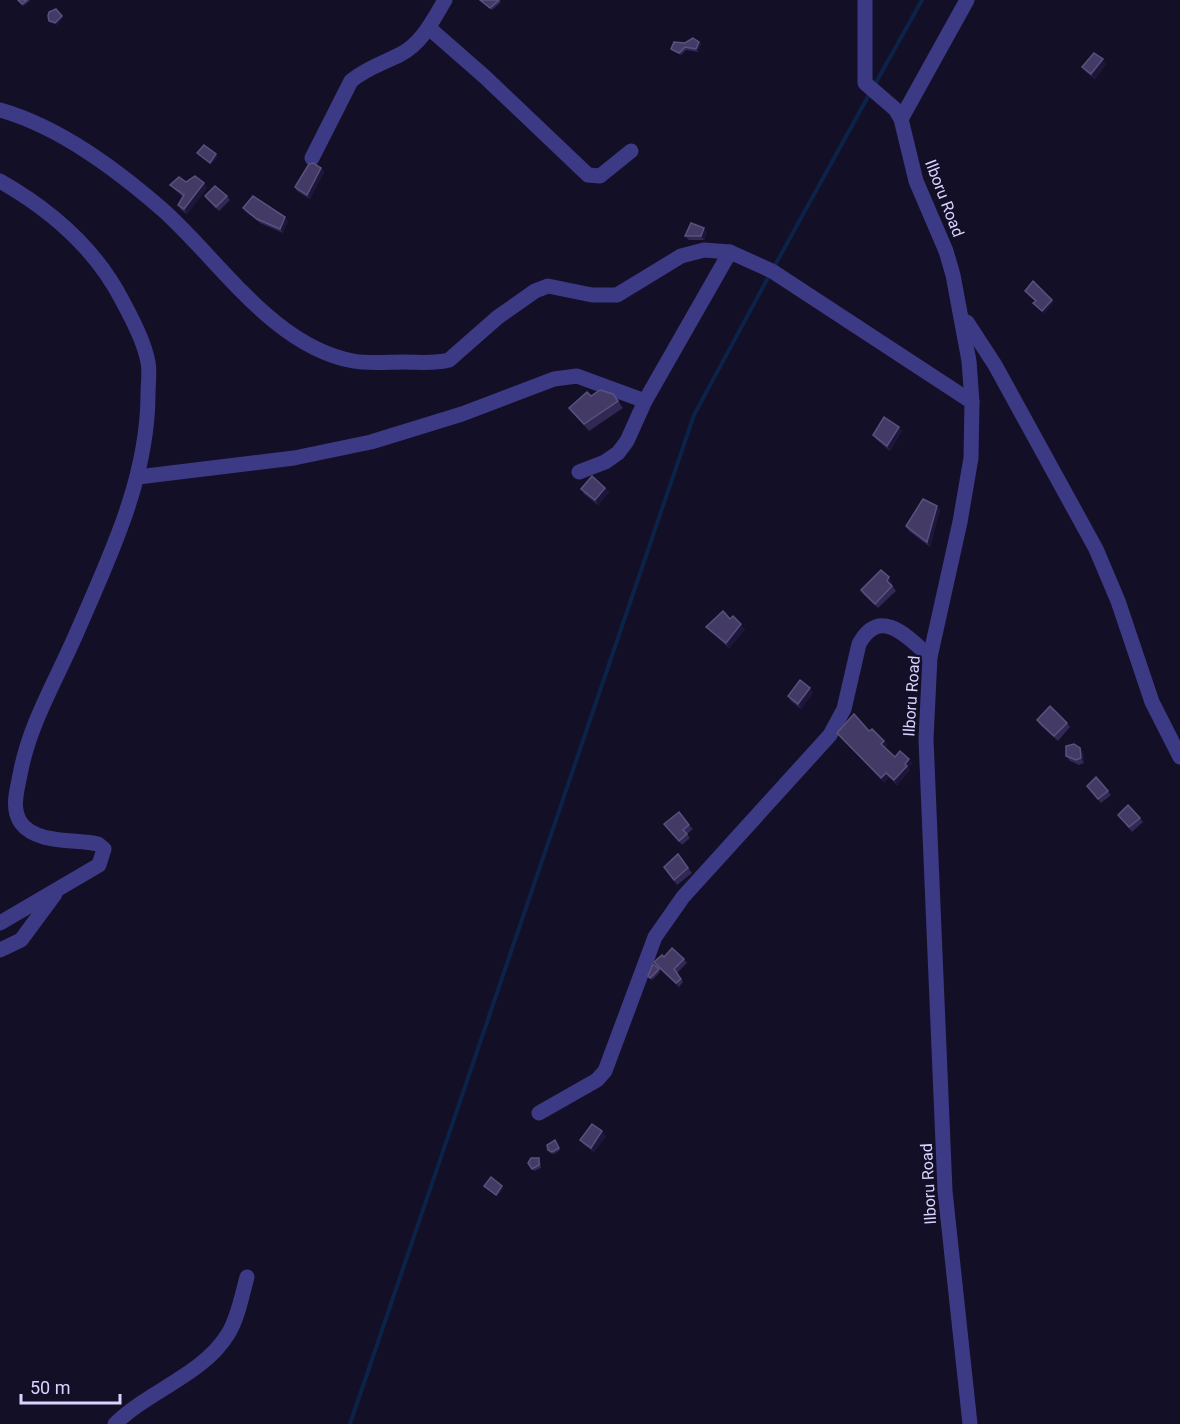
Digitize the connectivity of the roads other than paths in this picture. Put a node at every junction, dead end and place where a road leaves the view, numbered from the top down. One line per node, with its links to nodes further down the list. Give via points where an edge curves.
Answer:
1 (445, 0): 4 (street)
2 (865, 0): 6 (street, via 865,83)
3 (967, 0): 6 (street)
4 (429, 28): 7 (street, via 588,174 600,176); 8 (street, via 402,54 361,72 351,81)
5 (0, 110): 10 (street, via 41,126 107,167 163,210 253,303 300,339 353,361 449,360 498,316 535,291 549,286 592,295 617,295 681,256 704,250)
6 (902, 119): 11 (street, Ilboru Road, via 916,181 946,251)
7 (631, 151)
8 (312, 158)
9 (0, 181): 15 (street, via 44,210 92,253 107,271 134,325 148,363 148,417)
10 (730, 252): 12 (street); 13 (street, via 772,271)
11 (962, 314): 13 (street, Ilboru Road); 17 (street, via 995,365 1096,549 1118,600 1152,702)
12 (645, 401): 14 (street, via 618,453); 15 (street, via 577,376 554,379 372,442 294,458)
13 (972, 402): 16 (street, Ilboru Road, via 971,458 965,496)
14 (579, 472)
15 (138, 477): 18 (street, via 21,765 16,812 22,824 44,837 98,844 104,849 99,864)
16 (930, 657): 21 (street, via 891,626 870,628 863,635 844,709 830,735 683,897 655,937 605,1071 597,1080); 24 (street, Ilboru Road, via 926,739 944,1173)
17 (1180, 757)
18 (56, 891): 19 (street); 20 (street, via 21,940)
19 (0, 923)
20 (0, 950)
21 (539, 1113)
22 (247, 1277): 23 (street, via 228,1334 217,1348)
23 (115, 1424)
24 (970, 1424)

